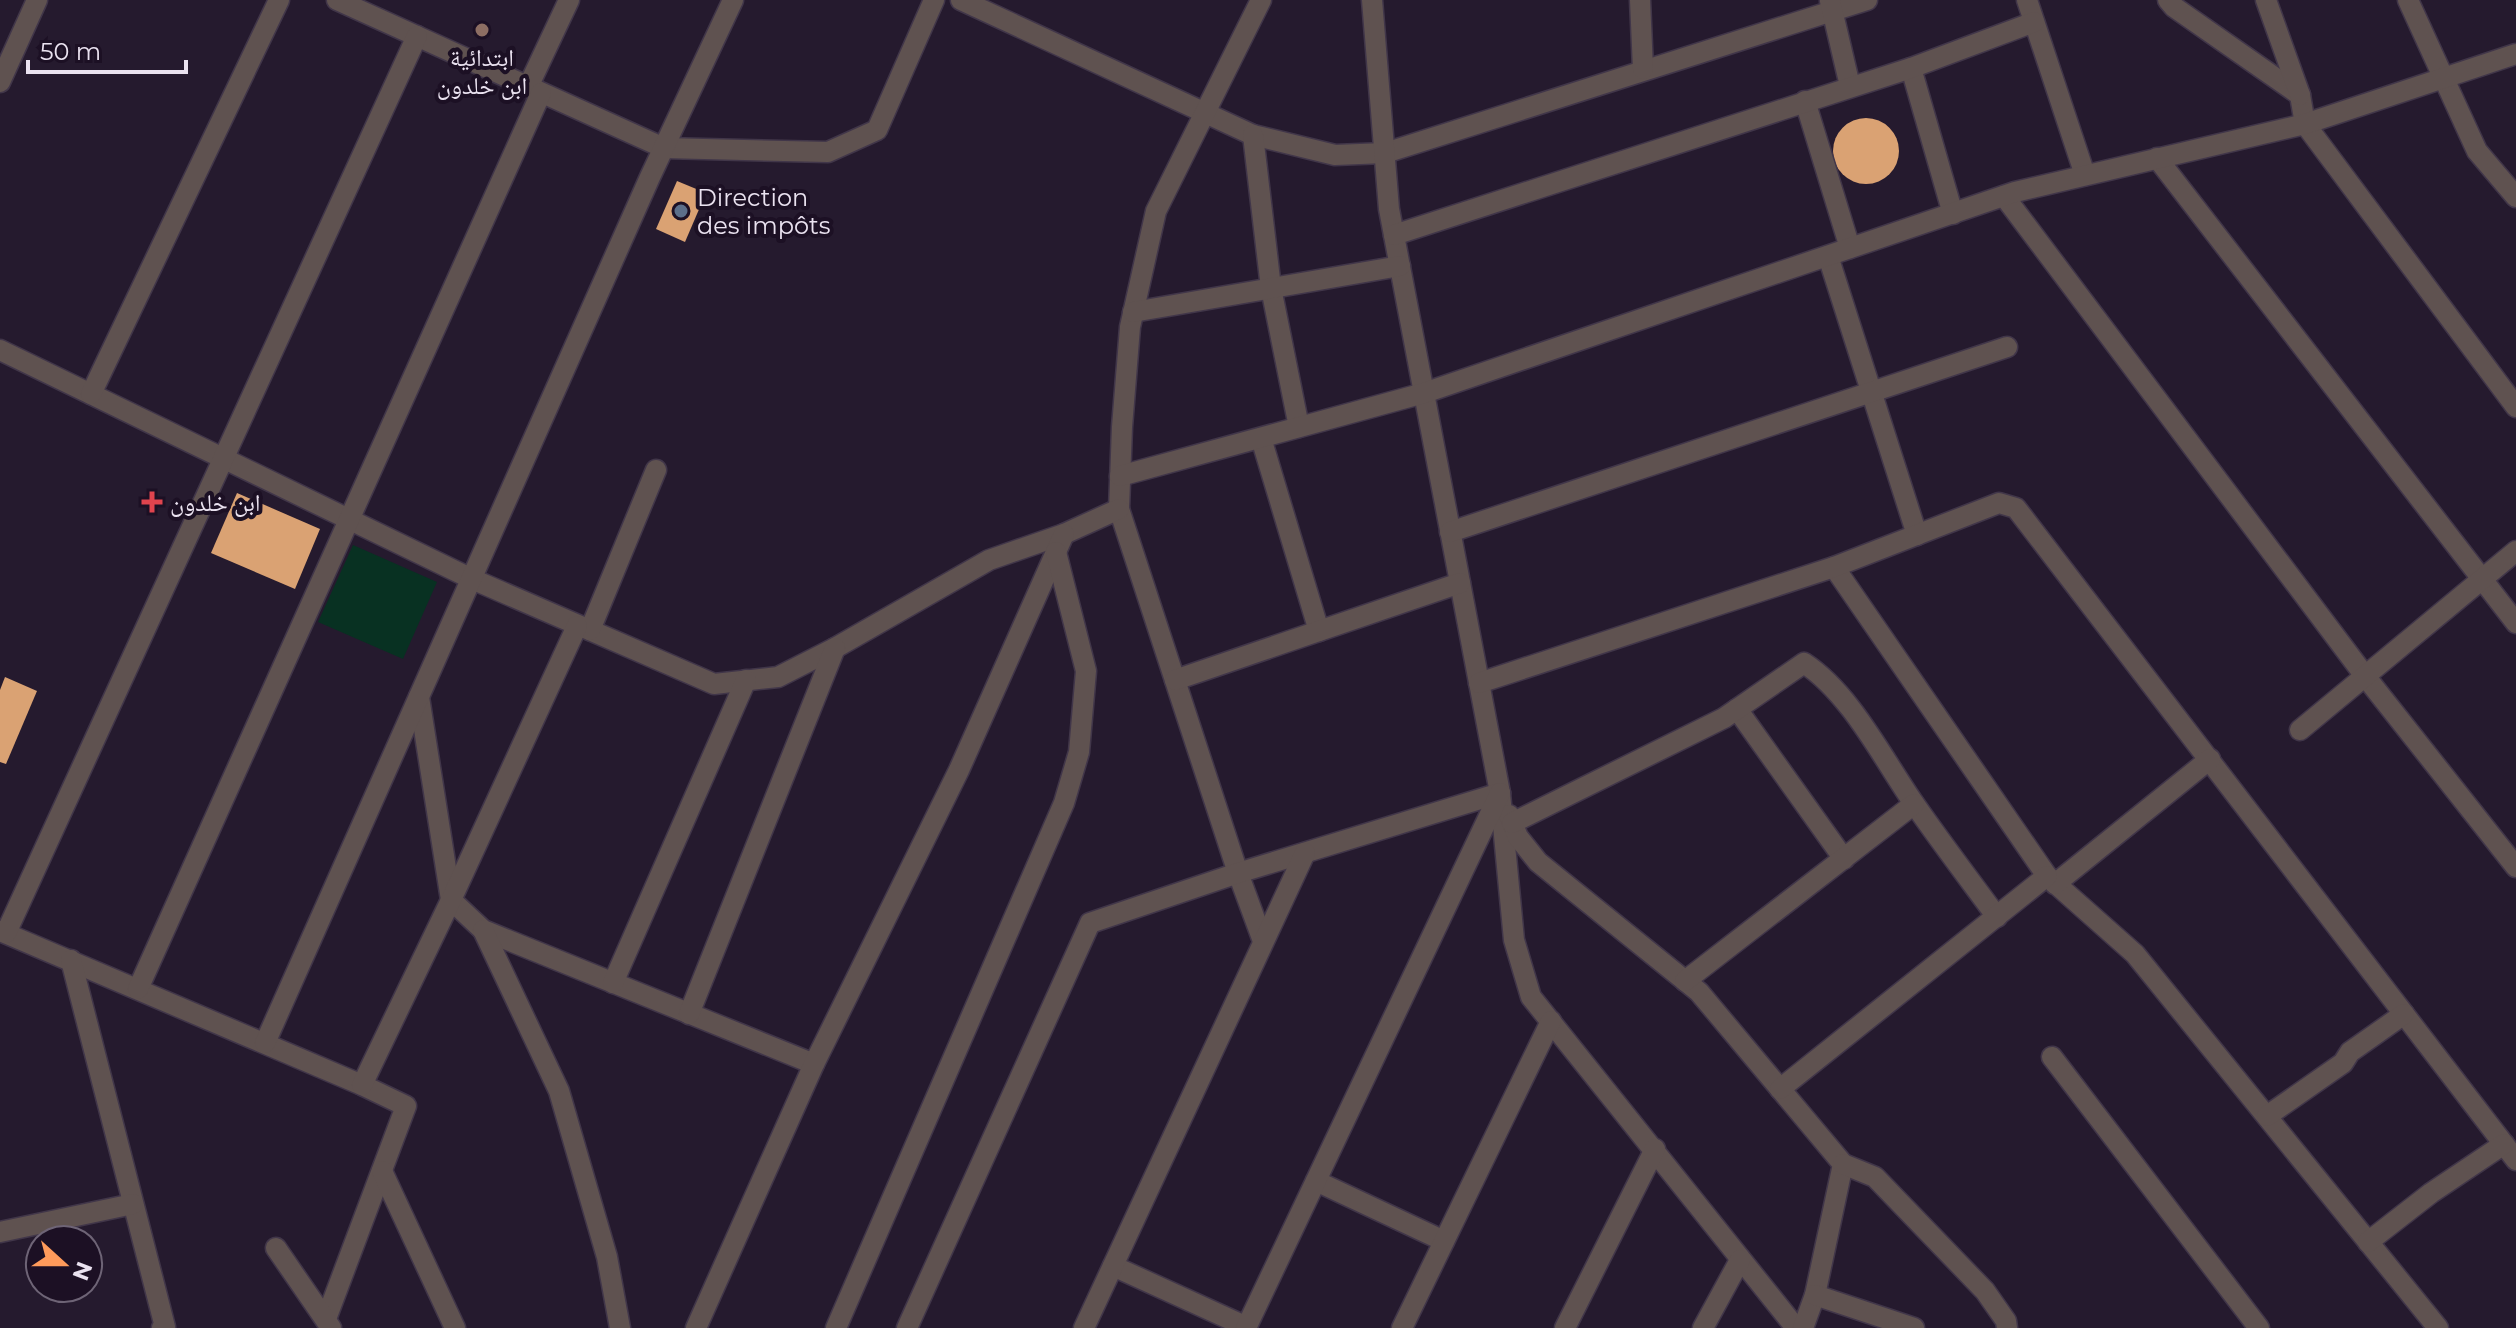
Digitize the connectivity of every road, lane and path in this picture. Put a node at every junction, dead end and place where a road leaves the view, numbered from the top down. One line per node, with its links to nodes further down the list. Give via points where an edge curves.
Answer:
1 (37, 0): 23 (street)
2 (279, 0): 48 (street)
3 (337, 0): 18 (street)
4 (569, 0): 25 (street)
5 (733, 0): 31 (street)
6 (934, 0): 31 (street, via 877,130 828,152)
7 (961, 0): 28 (street)
8 (1261, 0): 28 (street)
9 (1372, 0): 32 (street)
10 (1640, 0): 21 (street)
11 (1867, 0): 16 (street)
12 (2027, 0): 17 (street)
13 (2168, 0): 26 (street)
14 (2266, 0): 26 (street)
15 (2408, 0): 22 (street)
16 (1831, 6): 21 (street); 24 (street)
17 (2034, 22): 20 (street); 34 (street)
18 (417, 36): 25 (street); 52 (street)
19 (2516, 54): 22 (street)
20 (1911, 68): 24 (street); 37 (street)
21 (1643, 69): 32 (street)
22 (2443, 78): 29 (street); 36 (street, via 2477,151)
23 (0, 82)
24 (1850, 86): 27 (street)
25 (534, 90): 31 (street); 56 (street)
26 (2300, 95): 29 (street)
27 (1805, 101): 38 (street); 39 (street)
28 (1203, 113): 30 (street); 43 (street, via 1156,211)
29 (2305, 124): 33 (street); 49 (street)
30 (1253, 135): 32 (street, via 1335,155); 42 (street)
31 (664, 148): 62 (street)
32 (1385, 153): 38 (street)
33 (2157, 158): 34 (street); 63 (street)
34 (2085, 175): 35 (street)
35 (2004, 196): 37 (street); 69 (street)
36 (2516, 197)
37 (1953, 214): 39 (street)
38 (1394, 235): 41 (street)
39 (1850, 248): 40 (street)
40 (1828, 256): 46 (street); 47 (street)
41 (1400, 266): 42 (street); 46 (street)
42 (1271, 288): 43 (street); 50 (street)
43 (1133, 312): 54 (street)
44 (2007, 347): 47 (street)
45 (0, 350): 48 (street)
46 (1424, 393): 50 (street); 57 (street)
47 (1869, 393): 57 (street); 58 (street)
48 (91, 394): 52 (street)
49 (2516, 407)
50 (1299, 427): 51 (street)
51 (1261, 438): 54 (street); 67 (street)
52 (224, 458): 56 (street); 88 (street)
53 (656, 470): 66 (street)
54 (1120, 476): 55 (street)
55 (1119, 509): 59 (street); 71 (street)
56 (350, 519): 62 (street); 93 (street)
57 (1450, 532): 64 (street)
58 (1917, 535): 61 (street); 76 (street, via 1999,503 2016,508)
59 (1060, 543): 68 (street, via 989,560); 99 (street, via 959,770); 121 (street, via 1086,671 1079,752 1064,803)
60 (2516, 551): 63 (street)
61 (1834, 567): 72 (street); 84 (street)
62 (472, 579): 66 (street); 73 (street)
63 (2481, 580): 65 (street); 69 (street)
64 (1460, 583): 67 (street); 72 (street)
65 (2516, 623)
66 (583, 628): 70 (street, via 714,684); 85 (street)
67 (1319, 631): 71 (street)
68 (835, 648): 70 (street, via 778,677); 94 (street)
69 (2365, 676): 75 (street); 82 (street)
70 (746, 680): 92 (street)
71 (1175, 680): 83 (street)
72 (1479, 683): 77 (street)
73 (419, 697): 85 (street); 97 (street)
74 (1737, 709): 78 (street, via 1804,663 1841,697); 79 (street); 81 (street)
75 (2300, 730)
76 (2210, 759): 84 (street); 95 (street)
77 (1500, 793): 79 (street); 80 (street); 96 (street, via 1514,940 1531,997); 107 (street)
78 (1914, 804): 81 (street); 86 (street)
79 (1512, 823): 91 (street, via 1538,862)
80 (1305, 853): 83 (street); 89 (street)
81 (1844, 859): 91 (street)
82 (2516, 867)
83 (1238, 873): 89 (street); 122 (street, via 1090,923)
84 (2051, 880): 86 (street); 102 (street, via 2135,954)
85 (451, 900): 87 (street); 100 (street)
86 (1997, 917): 101 (street)
87 (483, 930): 92 (street); 119 (street, via 559,1091 607,1257)
88 (3, 932): 90 (street)
89 (1263, 941): 114 (street)
90 (71, 960): 93 (street); 108 (street)
91 (1685, 981): 101 (street)
92 (613, 983): 94 (street)
93 (138, 989): 97 (street)
94 (689, 1014): 99 (street)
95 (2404, 1014): 102 (street); 104 (street)
96 (1551, 1021): 103 (street); 110 (street)
97 (265, 1043): 100 (street)
98 (2052, 1057): 132 (street)
99 (814, 1064): 120 (street)
100 (362, 1085): 106 (street, via 406,1106)
101 (1780, 1089): 105 (street)
102 (2267, 1116): 111 (street)
103 (1655, 1149): 113 (street); 126 (street)
104 (2510, 1152): 111 (street, via 2431,1193)
105 (1843, 1164): 115 (street); 131 (street, via 1875,1177 1985,1291)
106 (382, 1171): 116 (street); 118 (street)
107 (1316, 1181): 110 (street); 124 (street)
108 (133, 1204): 109 (street); 117 (street)
109 (0, 1232)
110 (1444, 1241): 125 (street)
111 (2368, 1242): 133 (street)
112 (276, 1248): 116 (street)
113 (1740, 1260): 127 (street); 128 (street)
114 (1113, 1266): 123 (street); 124 (street)
115 (1815, 1295): 129 (street); 130 (street)
116 (328, 1323)
117 (162, 1328)
118 (455, 1328)
119 (620, 1328)
120 (696, 1328)
121 (836, 1328)
122 (907, 1328)
123 (1084, 1328)
124 (1246, 1328)
125 (1402, 1328)
126 (1565, 1328)
127 (1703, 1328)
128 (1796, 1328)
129 (1803, 1328)
130 (1914, 1328)
131 (2007, 1328)
132 (2259, 1328)
133 (2438, 1328)

